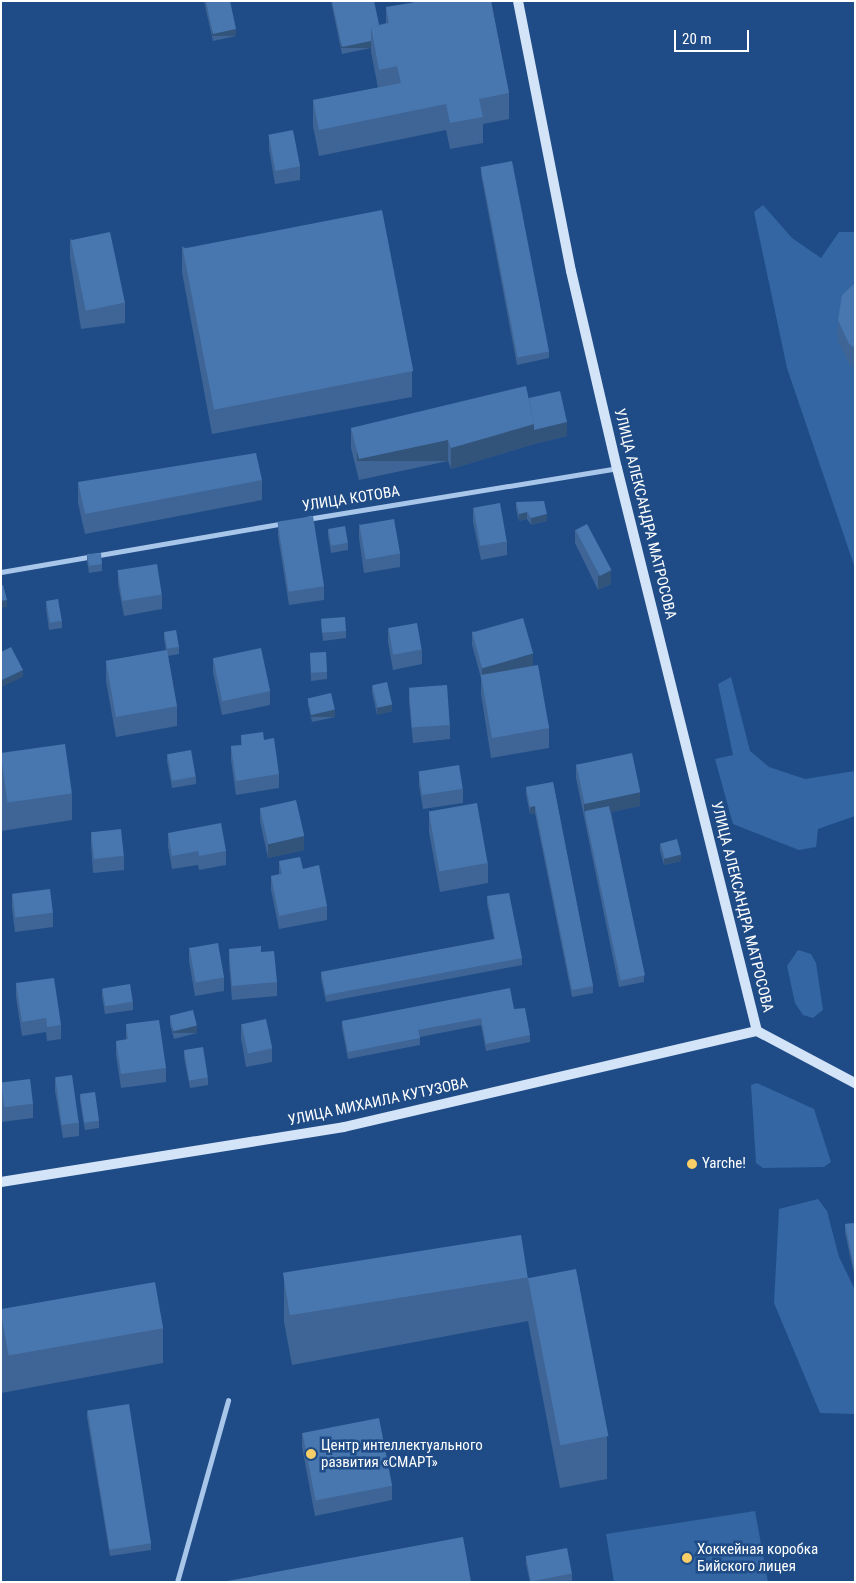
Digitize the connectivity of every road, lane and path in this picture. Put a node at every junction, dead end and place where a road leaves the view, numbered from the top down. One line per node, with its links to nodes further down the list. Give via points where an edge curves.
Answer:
1 (518, 1): 2 (street, УЛИЦА АЛЕКСАНДРА МАТРОСОВА, via 571,271)
2 (617, 468): 3 (street, УЛИЦА КОТОВА); 4 (street, УЛИЦА АЛЕКСАНДРА МАТРОСОВА)
3 (1, 572)
4 (758, 1031): 5 (street); 6 (street, УЛИЦА МИХАИЛА КУТУЗОВА, via 344,1128)
5 (855, 1083)
6 (1, 1182)
7 (228, 1400): 8 (street)
8 (177, 1582)

